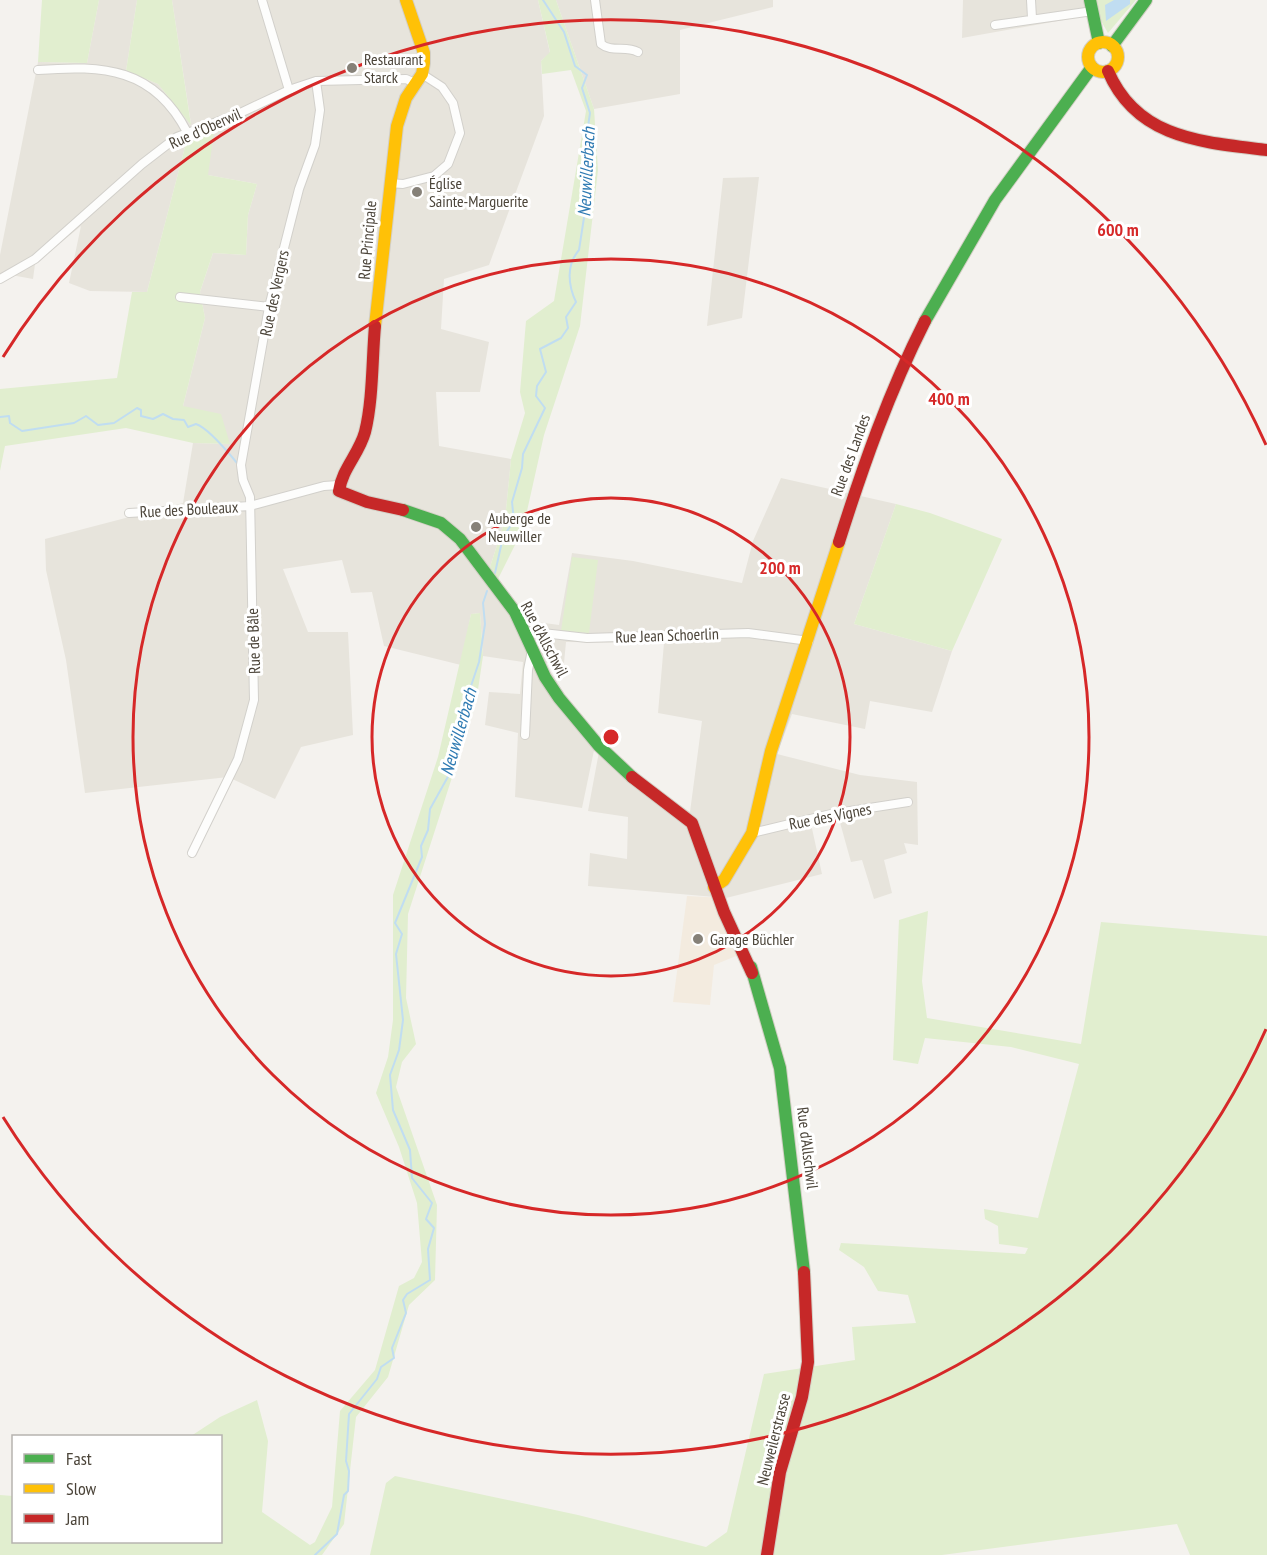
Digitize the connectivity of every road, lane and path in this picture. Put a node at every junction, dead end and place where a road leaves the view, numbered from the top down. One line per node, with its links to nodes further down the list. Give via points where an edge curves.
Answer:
1 (262, 0): 17 (street)
2 (406, 0): 15 (street, Rue Principale, via 424,53)
3 (595, 0): 11 (street, via 601,44)
4 (1031, 0): 7 (street)
5 (1146, 0): 10 (street)
6 (1092, 5): 7 (street); 9 (street)
7 (1032, 18): 8 (street)
8 (995, 24)
9 (1099, 44): 10 (street); 12 (street, via 1089,54)
10 (1112, 46): 14 (street, via 1118,58)
11 (638, 52)
12 (1092, 67): 14 (street, via 1099,72); 28 (street, Rue des Landes, via 994,200 939,292 864,462)
13 (38, 70): 18 (street, via 97,68 133,79 166,99)
14 (1108, 71): 19 (street, via 1120,98 1151,123 1198,140)
15 (418, 79): 16 (street, Rue d'Oberwil); 20 (street, Rue Principale, via 406,98 397,126); 20 (street, via 442,87 453,103 460,133 448,164 434,176 403,184)
16 (316, 81): 17 (street, Rue d'Oberwil); 23 (street, Rue des Vergers, via 320,110 315,145 299,189)
17 (289, 90): 18 (street, Rue d'Oberwil)
18 (187, 132): 21 (street, Rue d'Oberwil, via 155,152 35,260)
19 (1267, 150)
20 (389, 183): 24 (street, Rue Principale, via 365,431 356,457)
21 (0, 279)
22 (180, 297): 23 (street)
23 (269, 307): 25 (street, Rue des Vergers, via 241,465)
24 (338, 485): 25 (street); 27 (street, Rue d'Allschwil, via 346,496 423,515 451,529 515,612)
25 (250, 506): 26 (street, Rue des Bouleaux); 33 (street, Rue de Bâle, via 254,700 238,759)
26 (129, 513)
27 (525, 631): 28 (street, Rue Jean Schoerlin, via 587,638 748,633); 29 (street, Rue d'Allschwil)
28 (809, 641): 32 (street, Rue des Landes, via 771,751)
29 (532, 650): 30 (street); 34 (street, Rue d'Allschwil, via 559,698 599,746 628,774 692,823)
30 (525, 735)
31 (908, 802): 32 (street, Rue des Vignes, via 831,814)
32 (752, 833): 34 (street, Rue des Landes, via 724,880)
33 (192, 853)
34 (714, 887): 35 (street, Rue d'Allschwil, via 752,974 782,1079 802,1239)
35 (808, 1332): 36 (street, Neuweilerstrasse, via 802,1397 780,1472)
36 (767, 1555)

